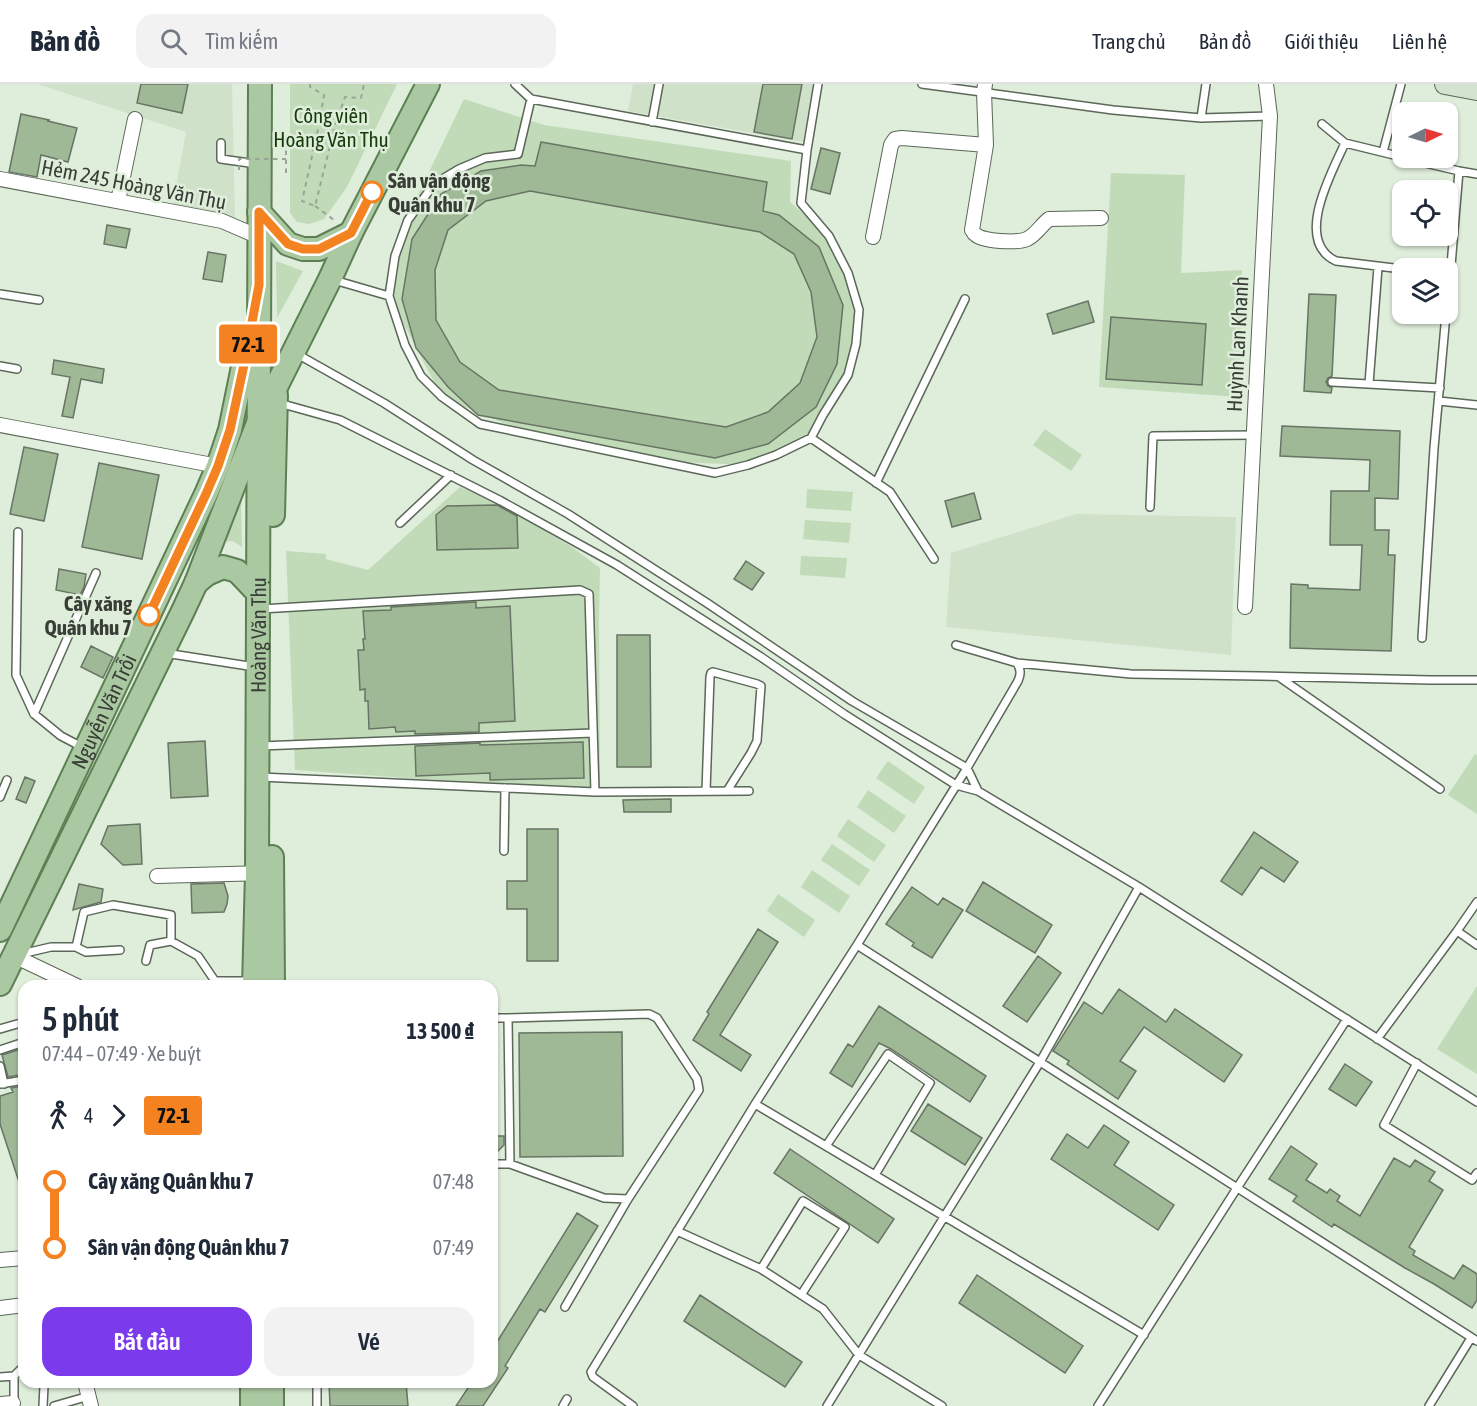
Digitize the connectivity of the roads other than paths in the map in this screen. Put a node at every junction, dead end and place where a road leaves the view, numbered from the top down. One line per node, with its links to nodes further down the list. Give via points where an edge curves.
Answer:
1 (260, 84): 26 (main road)
2 (428, 84): 34 (main road)
3 (514, 84): 14 (lane)
4 (658, 84): 18 (lane)
5 (818, 84): 23 (lane)
6 (922, 84): 12 (lane)
7 (1206, 84): 16 (lane)
8 (1266, 84): 15 (street, Huỳnh Lan Khanh)
9 (1401, 84): 24 (lane)
10 (1445, 84): 13 (main road)
11 (1476, 84): 13 (street)
12 (984, 88): 16 (lane, via 1113,110); 22 (street)
13 (1477, 90)
14 (531, 99): 18 (lane); 43 (lane, via 518,154 485,158 459,169 434,184 408,220 395,256)
15 (1270, 116): 16 (lane); 58 (street, Huỳnh Lan Khanh)
16 (1201, 118)
17 (135, 119): 31 (street)
18 (652, 122): 23 (lane)
19 (1322, 124): 21 (lane)
20 (221, 143): 26 (lane, via 221,159)
21 (1345, 143): 24 (lane); 38 (lane, via 1319,208 1317,236 1330,258)
22 (986, 145): 33 (street, via 972,230 976,236 1026,240 1049,219); 36 (street, via 895,139)
23 (807, 150): 59 (lane, via 801,203 829,236 848,273 859,310 848,375)
24 (1383, 152): 25 (lane)
25 (1392, 154)
26 (249, 168): 32 (main road)
27 (1447, 168): 28 (lane)
28 (1459, 171): 29 (lane); 37 (lane)
29 (1477, 174)
30 (0, 179): 31 (street, Hẻm 245 Hoàng Văn Thụ)
31 (118, 201): 35 (street, Hẻm 245 Hoàng Văn Thụ, via 222,221)
32 (259, 212): 34 (main road, via 288,244 303,249 319,249); 35 (main road)
33 (1101, 219)
34 (351, 233): 40 (main road)
35 (259, 237): 41 (main road)
36 (873, 237)
37 (1451, 258)
38 (1378, 267): 39 (lane); 51 (lane)
39 (1392, 268)
40 (330, 279): 43 (lane); 47 (main road)
41 (259, 285): 56 (main road, Hoàng Văn Thụ); 60 (main road, Nguyễn Văn Trỗi, via 232,420)
42 (0, 294): 45 (lane)
43 (389, 296): 59 (lane, via 405,345 422,376 442,397 480,424 715,473 776,455)
44 (965, 299): 62 (lane)
45 (39, 300)
46 (1445, 324): 52 (lane)
47 (293, 352): 53 (main road); 83 (lane, via 568,514 852,700)
48 (0, 366): 49 (lane)
49 (17, 369)
50 (1332, 382): 51 (lane)
51 (1369, 384): 52 (lane)
52 (1440, 388): 54 (lane)
53 (276, 395): 56 (main road); 61 (lane, via 340,420); 69 (main road, Hoàng Văn Thụ)
54 (1439, 400): 55 (lane); 71 (lane)
55 (1477, 405)
56 (258, 423): 68 (main road, Nguyễn Văn Trỗi); 69 (main road, Hoàng Văn Thụ)
57 (0, 425): 60 (street)
58 (1253, 435): 63 (lane, via 1153,436); 70 (street, Huỳnh Lan Khanh)
59 (811, 438): 62 (lane)
60 (218, 466): 81 (main road, Nguyễn Văn Trỗi)
61 (451, 475): 64 (lane); 86 (lane, via 616,565)
62 (876, 483): 66 (lane, via 890,492)
63 (1150, 507)
64 (400, 523)
65 (18, 532): 78 (lane, via 16,675)
66 (934, 559)
67 (96, 573): 78 (lane)
68 (196, 583): 69 (main road, via 223,567 237,571); 73 (main road, Nguyễn Văn Trỗi)
69 (262, 603): 75 (main road, Hoàng Văn Thụ); 79 (lane, via 580,590 590,594); 80 (main road, Hoàng Văn Thụ)
70 (1245, 607)
71 (1422, 638)
72 (956, 645): 74 (lane)
73 (163, 652): 75 (lane); 82 (main road, Nguyễn Văn Trỗi)
74 (1017, 663): 76 (lane, via 1131,674); 83 (lane, via 1018,681)
75 (258, 667): 80 (main road, Hoàng Văn Thụ)
76 (1279, 677): 77 (lane); 88 (lane)
77 (1477, 680)
78 (34, 714): 81 (lane, via 61,736)
79 (593, 733): 80 (lane); 93 (lane)
80 (264, 746): 84 (main road, Hoàng Văn Thụ)
81 (86, 749): 82 (main road); 100 (main road, Nguyễn Văn Trỗi)
82 (109, 762): 107 (main road, Nguyễn Văn Trỗi)
83 (967, 768): 86 (lane); 92 (lane)
84 (265, 777): 87 (lane); 96 (main road, Hoàng Văn Thụ)
85 (7, 780): 94 (lane)
86 (956, 785): 92 (lane); 103 (lane)
87 (505, 788): 93 (lane); 95 (lane)
88 (1440, 789)
89 (706, 791): 90 (lane); 90 (lane, via 713,672 760,686 757,741); 93 (lane)
90 (728, 791): 91 (lane)
91 (749, 791)
92 (978, 791): 98 (lane)
93 (595, 792)
94 (0, 797)
95 (504, 851)
96 (265, 873): 97 (street); 111 (main road, Hoàng Văn Thụ)
97 (157, 876)
98 (1139, 887): 115 (lane); 121 (lane)
99 (1477, 902): 101 (lane)
100 (3, 915)
101 (1457, 931): 104 (lane); 118 (lane)
102 (171, 941): 105 (lane, via 171,915 113,905 84,912); 108 (lane, via 150,945); 110 (lane, via 198,956)
103 (857, 945): 121 (lane); 127 (lane)
104 (1477, 945)
105 (76, 947): 106 (lane, via 86,952); 107 (lane, via 51,947)
106 (120, 950)
107 (14, 956): 109 (street); 112 (main road, Nguyễn Văn Trỗi)
108 (146, 961)
109 (64, 980)
110 (213, 980)
111 (258, 980)
112 (0, 984)
113 (498, 1018): 114 (lane)
114 (508, 1018): 130 (lane); 134 (lane, via 649,1014 657,1018 697,1079 699,1090)
115 (1347, 1019): 118 (lane); 133 (lane)
116 (18, 1024): 117 (lane)
117 (0, 1029)
118 (1377, 1039): 122 (lane)
119 (18, 1044): 120 (lane)
120 (0, 1050)
121 (1040, 1062): 133 (lane); 135 (lane)
122 (1417, 1064): 126 (lane); 131 (lane, via 1384,1125 1472,1180)
123 (0, 1066): 125 (lane)
124 (18, 1081): 125 (lane)
125 (2, 1084)
126 (1477, 1102)
127 (755, 1104): 128 (lane); 136 (lane)
128 (826, 1146): 132 (lane); 132 (lane, via 888,1054 930,1083)
129 (498, 1164): 130 (lane)
130 (510, 1164): 134 (lane, via 604,1198)
131 (1477, 1173)
132 (875, 1175): 135 (lane)
133 (1237, 1188): 144 (lane); 145 (lane)
134 (628, 1199): 142 (lane)
135 (945, 1217): 144 (lane); 146 (lane)
136 (677, 1231): 139 (lane); 161 (lane, via 591,1372)
137 (18, 1258): 138 (street)
138 (0, 1260)
139 (761, 1269): 140 (lane); 140 (lane, via 803,1201 845,1227)
140 (801, 1295): 146 (lane, via 823,1309)
141 (18, 1306): 143 (street)
142 (565, 1307)
143 (0, 1308)
144 (1144, 1335): 164 (lane)
145 (1474, 1340): 165 (lane)
146 (859, 1354): 162 (lane); 163 (lane)
147 (18, 1372): 148 (lane)
148 (14, 1376): 149 (lane); 155 (lane)
149 (0, 1377)
150 (45, 1388): 156 (lane)
151 (252, 1388): 158 (main road)
152 (272, 1388): 159 (main road)
153 (317, 1388): 160 (lane)
154 (89, 1401): 157 (lane)
155 (10, 1404)
156 (43, 1406)
157 (54, 1406)
158 (252, 1406)
159 (272, 1406)
160 (317, 1406)
161 (633, 1406)
162 (827, 1406)
163 (942, 1406)
164 (1098, 1406)
165 (1429, 1406)

